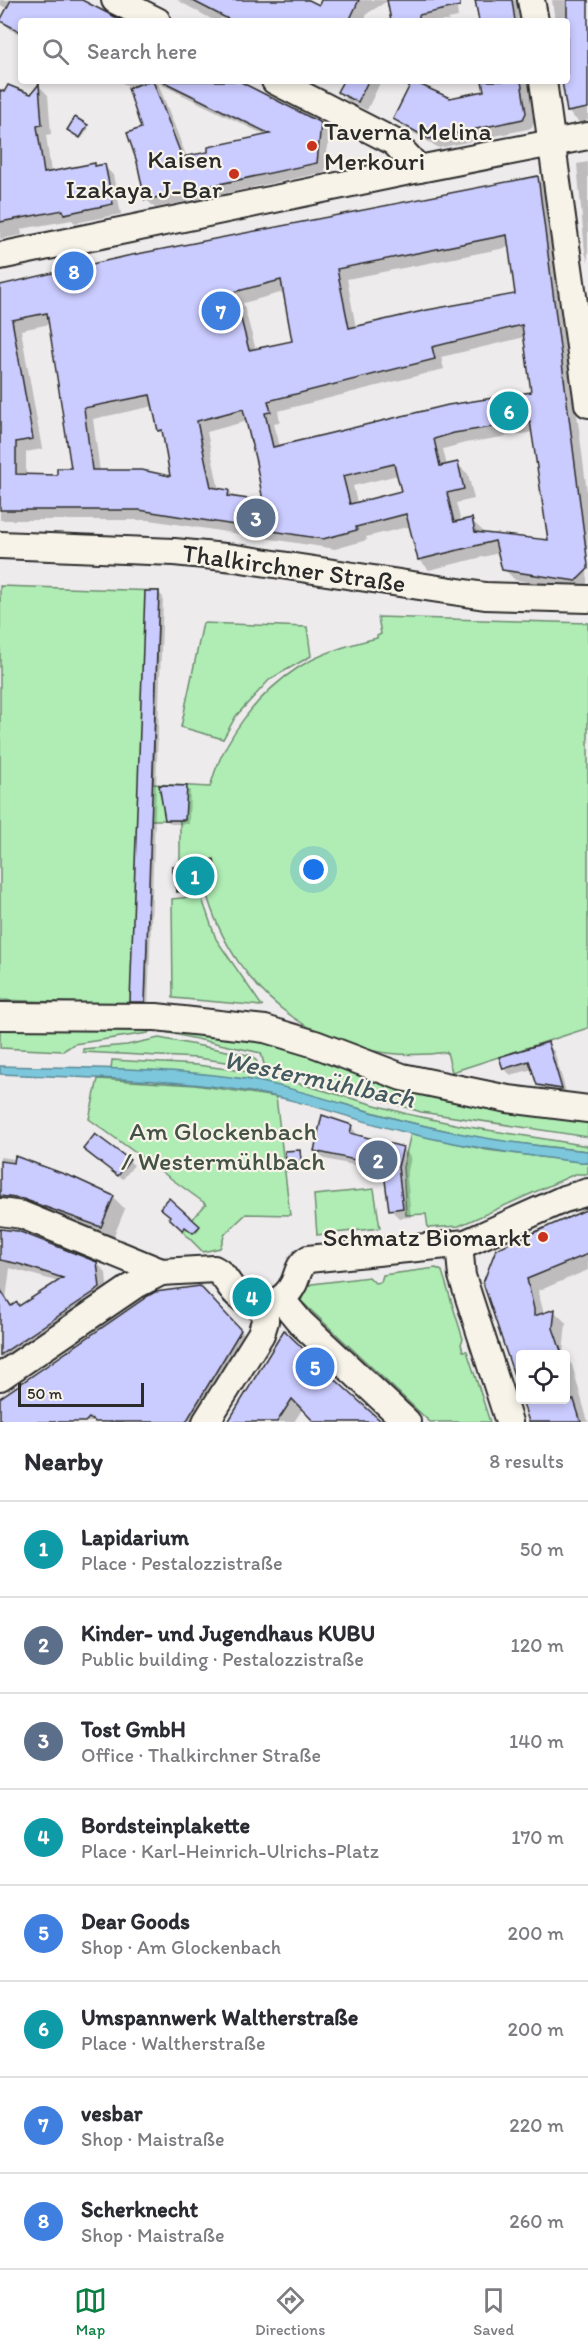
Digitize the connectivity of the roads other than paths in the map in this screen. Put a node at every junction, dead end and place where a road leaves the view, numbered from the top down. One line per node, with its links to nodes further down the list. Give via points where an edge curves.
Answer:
1 (115, 0): 3 (street)
2 (531, 0): 4 (street)
3 (151, 18)
4 (534, 18)
5 (281, 84): 9 (street, via 394,142)
6 (543, 84): 8 (street)
7 (588, 136): 8 (street)
8 (552, 144): 9 (street); 11 (street)
9 (419, 169): 10 (street)
10 (0, 256)
11 (587, 393)
12 (0, 545): 13 (street, Thalkirchner Straße, via 156,550 235,558 485,596)
13 (588, 599)
14 (0, 1016): 15 (street, via 156,1017 265,1029 402,1077 508,1099)
15 (588, 1109)
16 (588, 1192): 18 (street)
17 (0, 1212): 19 (street, via 22,1215)
18 (459, 1244): 20 (street, via 311,1258 301,1264 293,1285); 24 (street, via 461,1270)
19 (161, 1272): 20 (street, via 211,1269 220,1272 239,1297 254,1304); 21 (street, via 132,1287)
20 (273, 1302): 22 (street, via 261,1334); 23 (street, via 301,1323)
21 (0, 1377)
22 (206, 1422)
23 (407, 1422)
24 (509, 1422)

